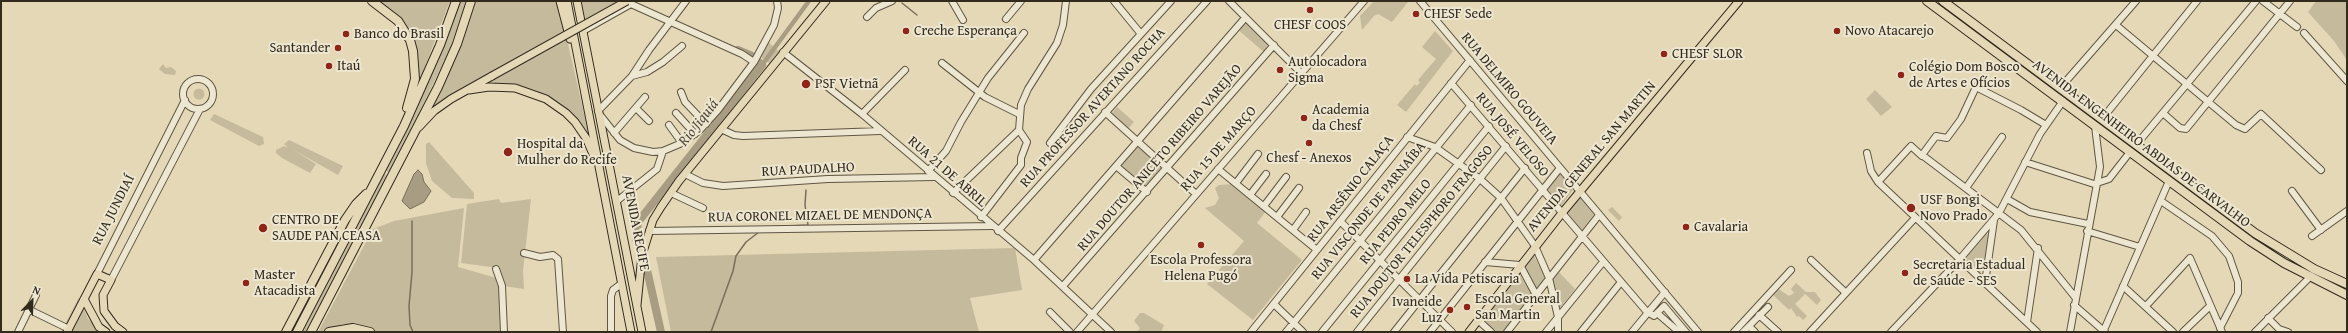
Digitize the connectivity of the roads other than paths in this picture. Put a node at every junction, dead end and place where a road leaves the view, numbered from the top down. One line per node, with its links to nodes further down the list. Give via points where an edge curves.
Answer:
1 (372, 1): 93 (highway, via 398,21 405,30 413,51 413,91)
2 (456, 1): 93 (highway, via 440,45)
3 (471, 1): 79 (highway, via 454,50)
4 (560, 1): 78 (main road)
5 (567, 1): 78 (main road, AVENIDA RECIFE)
6 (576, 1): 37 (main road, AVENIDA RECIFE)
7 (627, 1): 55 (main road, bridge)
8 (686, 1): 34 (street)
9 (777, 1): 45 (street, via 774,26)
10 (826, 1): 43 (main road)
11 (892, 1): 30 (street, via 876,8)
12 (952, 1): 33 (street)
13 (1021, 1): 32 (street)
14 (1066, 1): 69 (street, via 1058,43 1028,88)
15 (1114, 1): 40 (street)
16 (1171, 1): 40 (street)
17 (1207, 1): 66 (street, RUA PROFESSOR AVERTANO ROCHA)
18 (1229, 1): 31 (street)
19 (1364, 1): 49 (street, RUA 15 DE MARÇO)
20 (1420, 1): 46 (street, RUA DELMIRO GOUVEIA)
21 (1739, 1): 124 (main road, AVENIDA GENERAL SAN MARTIN)
22 (1927, 1): 60 (highway, AVENIDA ENGENHEIRO ABDIAS DE CARVALHO)
23 (1943, 1): 54 (highway, AVENIDA ENGENHEIRO ABDIAS DE CARVALHO)
24 (2136, 1): 35 (street)
25 (2197, 1): 44 (street)
26 (2256, 1): 53 (street)
27 (2263, 1): 29 (street)
28 (2290, 1): 29 (street)
29 (2279, 14): 36 (street); 61 (street)
30 (867, 17)
31 (1245, 18): 41 (street); 87 (street)
32 (1006, 19)
33 (963, 20)
34 (673, 21): 37 (street, via 631,4); 45 (street); 50 (street)
35 (2116, 25): 44 (street); 54 (street)
36 (2296, 28)
37 (583, 30): 65 (main road, AVENIDA RECIFE)
38 (1024, 33): 57 (street)
39 (2304, 33): 51 (street)
40 (1141, 34): 89 (street, via 1080,103)
41 (1274, 45): 49 (street); 102 (street, RUA DOUTOR ANICETO RIBEIRO VAREJÃO)
42 (682, 46): 50 (street, via 647,72)
43 (783, 52): 68 (street, RUA 21 DE ABRIL); 80 (main road)
44 (2153, 55): 53 (street); 71 (street)
45 (755, 60): 73 (street)
46 (1470, 60): 52 (street, RUA ARSÊNIO CALAÇA); 104 (street, RUA DELMIRO GOUVEIA)
47 (942, 63): 57 (street)
48 (905, 70): 68 (street)
49 (1301, 73): 105 (street, RUA 15 DE MARÇO)
50 (632, 76): 65 (street)
51 (2347, 81)
52 (1451, 83): 62 (street, RUA JOSÉ VELOSO); 85 (street, RUA ARSÊNIO CALAÇA)
53 (2188, 84): 61 (street); 70 (street)
54 (2060, 88): 71 (highway, AVENIDA ENGENHEIRO ABDIAS DE CARVALHO)
55 (469, 90): 79 (main road, via 434,111); 106 (main road, via 489,87 515,88 553,103 566,113 583,133)
56 (681, 92): 73 (street, via 685,102)
57 (979, 93): 69 (street); 108 (street, via 946,151)
58 (645, 97): 63 (street)
59 (185, 100): 64 (street, via 191,107); 64 (street, via 187,84 195,79 205,80 212,88 213,96 208,105); 169 (street, RUA JUNDIAÍ)
60 (2063, 101): 75 (street); 77 (highway, AVENIDA ENGENHEIRO ABDIAS DE CARVALHO)
61 (2208, 102): 70 (street, via 2185,130); 107 (street, via 2236,125 2245,129 2261,114)
62 (1471, 105): 76 (street, RUA JOSÉ VELOSO); 92 (street, RUA VISCONDE DE PARNAÍBA)
63 (636, 108): 72 (street); 83 (street)
64 (200, 109): 173 (street, RUA JUNDIAÍ)
65 (599, 112): 83 (street); 131 (main road, AVENIDA RECIFE)
66 (1105, 112): 87 (street); 148 (street, RUA PROFESSOR AVERTANO ROCHA)
67 (676, 113): 84 (street)
68 (862, 114): 82 (street, RUA 21 DE ABRIL)
69 (1019, 114): 81 (street)
70 (2164, 114): 90 (street)
71 (2102, 119): 90 (highway, AVENIDA ENGENHEIRO ABDIAS DE CARVALHO)
72 (649, 122)
73 (706, 124): 84 (street)
74 (669, 125): 88 (street)
75 (2046, 125): 98 (street, via 1980,88 1974,88 1964,114 1947,138 1936,136); 99 (street)
76 (1489, 126): 91 (street, RUA JOSÉ VELOSO); 100 (street, RUA PEDRO MELO)
77 (2094, 126): 95 (highway, AVENIDA ENGENHEIRO ABDIAS DE CARVALHO); 116 (street, via 2100,167)
78 (591, 127): 106 (main road, AVENIDA RECIFE)
79 (418, 128): 216 (highway)
80 (721, 129): 82 (street, via 743,136); 109 (main road)
81 (1019, 130): 126 (street); 140 (street, via 1026,142 1021,165)
82 (880, 131): 108 (street, RUA 21 DE ABRIL)
83 (614, 133): 94 (street, via 634,148 653,152)
84 (695, 134): 88 (street)
85 (1407, 137): 92 (street); 145 (street, RUA ARSÊNIO CALAÇA)
86 (2002, 137): 119 (street)
87 (1137, 142): 101 (street); 102 (street)
88 (682, 143): 94 (street)
89 (1050, 143)
90 (2136, 145): 177 (highway, AVENIDA ENGENHEIRO ABDIAS DE CARVALHO, via 2255,233 2314,269)
91 (1506, 146): 103 (street, RUA JOSÉ VELOSO); 113 (street, RUA DOUTOR TELESPHORO FRAGOSO)
92 (1435, 147): 100 (street); 154 (street, RUA VISCONDE DE PARNAÍBA)
93 (393, 148): 120 (highway)
94 (663, 151): 131 (street, via 657,169)
95 (2130, 152): 114 (highway, AVENIDA ENGENHEIRO ABDIAS DE CARVALHO); 116 (street, via 2109,179)
96 (1868, 153): 115 (street, via 1871,171)
97 (1258, 154): 117 (street)
98 (1922, 155): 115 (street, via 1911,146); 119 (street)
99 (2025, 162): 116 (street, via 2075,178); 130 (street)
100 (1459, 163): 113 (street); 161 (street, RUA PEDRO MELO)
101 (1116, 166): 123 (street); 160 (street)
102 (1167, 168): 123 (street, RUA DOUTOR ANICETO RIBEIRO VAREJÃO); 127 (street)
103 (1525, 168): 121 (street, RUA JOSÉ VELOSO); 129 (street)
104 (1560, 168): 121 (street); 124 (street, RUA DELMIRO GOUVEIA)
105 (1218, 169): 117 (street); 127 (street, RUA 15 DE MARÇO)
106 (598, 170): 176 (main road, AVENIDA RECIFE)
107 (2321, 170)
108 (928, 171): 111 (street, RUA 21 DE ABRIL)
109 (685, 174): 111 (street, RUA PAUDALHO, via 703,183 723,186 828,179); 125 (main road)
110 (1266, 174): 128 (street)
111 (934, 177): 126 (street, RUA 21 DE ABRIL)
112 (1286, 177): 133 (street)
113 (1480, 179): 129 (street); 172 (street, RUA DOUTOR TELESPHORO FRAGOSO)
114 (2169, 181): 132 (street); 170 (highway, AVENIDA ENGENHEIRO ABDIAS DE CARVALHO, via 2250,241)
115 (1878, 182): 142 (street)
116 (2098, 182): 147 (street, via 2094,188)
117 (1236, 183): 128 (street)
118 (1299, 188): 141 (street)
119 (1966, 188): 138 (street)
120 (371, 190): 214 (highway, via 356,204 345,220); 215 (highway)
121 (1543, 190): 137 (street, RUA JOSÉ VELOSO); 143 (street)
122 (2292, 191): 150 (street)
123 (1147, 192): 178 (street, RUA DOUTOR ANICETO RIBEIRO VAREJÃO)
124 (1579, 192): 137 (main road, AVENIDA GENERAL SAN MARTIN); 139 (street, RUA DELMIRO GOUVEIA)
125 (671, 193): 134 (street); 151 (main road)
126 (953, 193): 140 (street, RUA 21 DE ABRIL)
127 (1196, 194): 198 (street, RUA 15 DE MARÇO)
128 (1250, 195): 133 (street)
129 (1501, 198): 143 (street); 187 (street)
130 (2007, 198): 138 (street); 147 (street, via 2030,212)
131 (617, 201): 189 (main road, AVENIDA RECIFE)
132 (2160, 201): 156 (street); 207 (street, via 2212,236 2229,256 2238,282 2238,293)
133 (1264, 206): 141 (street)
134 (703, 208)
135 (2347, 211): 150 (street)
136 (1306, 212): 149 (street)
137 (1562, 213): 152 (street, RUA JOSÉ VELOSO); 155 (main road, AVENIDA GENERAL SAN MARTIN)
138 (1999, 213): 144 (street); 157 (street, via 2022,230)
139 (1599, 215): 152 (street); 180 (street, RUA DELMIRO GOUVEIA)
140 (981, 217): 146 (street, RUA 21 DE ABRIL)
141 (1277, 217): 149 (street)
142 (1915, 218): 163 (street); 181 (street)
143 (1517, 220): 155 (street); 164 (street)
144 (1994, 220): 163 (street); 175 (street)
145 (1340, 221): 154 (street); 158 (street, RUA ARSÊNIO CALAÇA)
146 (992, 226): 148 (street, RUA 21 DE ABRIL); 151 (street, RUA CORONEL MIZAEL DE MENDONÇA)
147 (2088, 227): 156 (street); 185 (street)
148 (998, 230): 160 (street, RUA 21 DE ABRIL)
149 (1293, 230): 158 (street)
150 (2321, 230): 153 (street)
151 (649, 231): 189 (main road, via 642,255)
152 (1581, 236): 165 (street, RUA JOSÉ VELOSO); 171 (street)
153 (2312, 236)
154 (1361, 241): 161 (street); 205 (street, RUA VISCONDE DE PARNAÍBA)
155 (1534, 246): 166 (main road, AVENIDA GENERAL SAN MARTIN); 171 (street)
156 (2140, 247): 179 (street)
157 (2038, 248): 185 (street); 204 (street)
158 (1318, 250): 188 (street, RUA ARSÊNIO CALAÇA)
159 (524, 253): 220 (street, via 540,257 553,255 558,260)
160 (1034, 260): 178 (street, RUA 21 DE ABRIL)
161 (1381, 260): 172 (street); 230 (street, RUA PEDRO MELO)
162 (1811, 260): 181 (street)
163 (1959, 260): 175 (street); 250 (street)
164 (1485, 262): 166 (street); 202 (street)
165 (1603, 262): 174 (street, RUA JOSÉ VELOSO); 200 (street)
166 (1520, 265): 183 (street); 203 (main road, AVENIDA GENERAL SAN MARTIN)
167 (496, 269): 219 (street, via 503,293)
168 (1791, 270): 245 (street)
169 (97, 274): 173 (main road); 186 (main road, RUA JUNDIAÍ)
170 (2310, 277): 184 (highway, AVENIDA ENGENHEIRO ABDIAS DE CARVALHO); 201 (street)
171 (1549, 278): 183 (street); 200 (street)
172 (1400, 279): 187 (street); 231 (street, RUA DOUTOR TELESPHORO FRAGOSO)
173 (110, 280): 213 (main road, RUA JUNDIAÍ, via 103,295 104,311)
174 (1621, 282): 196 (street, RUA JOSÉ VELOSO); 240 (street)
175 (1985, 283): 204 (street)
176 (621, 284): 221 (street, via 610,296); 222 (main road, AVENIDA RECIFE)
177 (2347, 284)
178 (1063, 286): 198 (street, RUA 21 DE ABRIL)
179 (2123, 286): 192 (street); 210 (street)
180 (1664, 292): 196 (street); 244 (street, RUA DELMIRO GOUVEIA)
181 (1846, 293): 249 (street)
182 (36, 295): 194 (street)
183 (1536, 295): 237 (street)
184 (2347, 295)
185 (2075, 297): 190 (street)
186 (84, 299): 209 (main road, RUA JUNDIAÍ); 212 (main road, via 96,322)
187 (1419, 300): 202 (street); 232 (street)
188 (1274, 304): 205 (street); 227 (street, RUA ARSÊNIO CALAÇA)
189 (637, 305): 223 (main road, AVENIDA RECIFE)
190 (2074, 305): 210 (street); 252 (street)
191 (1768, 306): 199 (street)
192 (2146, 306): 193 (street, via 2190,258); 253 (street)
193 (2210, 306): 207 (street); 254 (street)
194 (30, 310): 209 (street); 211 (street)
195 (1050, 312): 224 (street)
196 (1647, 312): 197 (street, via 1653,316); 241 (street)
197 (1657, 313): 242 (street); 243 (street, via 1662,306 1665,307)
198 (1093, 314): 225 (street, RUA 15 DE MARÇO); 226 (street, RUA 21 DE ABRIL)
199 (1760, 315): 206 (street); 248 (street)
200 (1558, 317): 238 (street); 239 (street)
201 (2268, 318): 208 (street); 255 (street)
202 (1440, 320): 233 (street); 234 (street)
203 (1478, 320): 235 (main road, AVENIDA GENERAL SAN MARTIN); 236 (street)
204 (2027, 322): 251 (street)
205 (1293, 323): 228 (street, RUA VISCONDE DE PARNAÍBA); 229 (street)
206 (1749, 326): 246 (street); 247 (street)
207 (2221, 330)
208 (2279, 330): 256 (street)
209 (68, 331)
210 (2105, 331)
211 (18, 332)
212 (106, 332)
213 (123, 332)
214 (286, 332)
215 (297, 332)
216 (311, 332)
217 (329, 332): 218 (highway, via 352,328)
218 (370, 332)
219 (504, 332)
220 (563, 332)
221 (611, 332)
222 (631, 332)
223 (642, 332)
224 (1070, 332)
225 (1078, 332)
226 (1111, 332)
227 (1251, 332)
228 (1286, 332)
229 (1303, 332)
230 (1322, 332)
231 (1357, 332)
232 (1394, 332)
233 (1430, 332)
234 (1452, 332)
235 (1469, 332)
236 (1491, 332)
237 (1507, 332)
238 (1546, 332)
239 (1558, 332)
240 (1581, 332)
241 (1632, 332)
242 (1680, 332)
243 (1686, 332)
244 (1698, 332)
245 (1734, 332)
246 (1743, 332)
247 (1755, 332)
248 (1778, 332)
249 (1810, 332)
250 (1891, 332)
251 (2037, 332)
252 (2070, 332)
253 (2173, 332)
254 (2183, 332)
255 (2255, 332)
256 (2288, 332)

